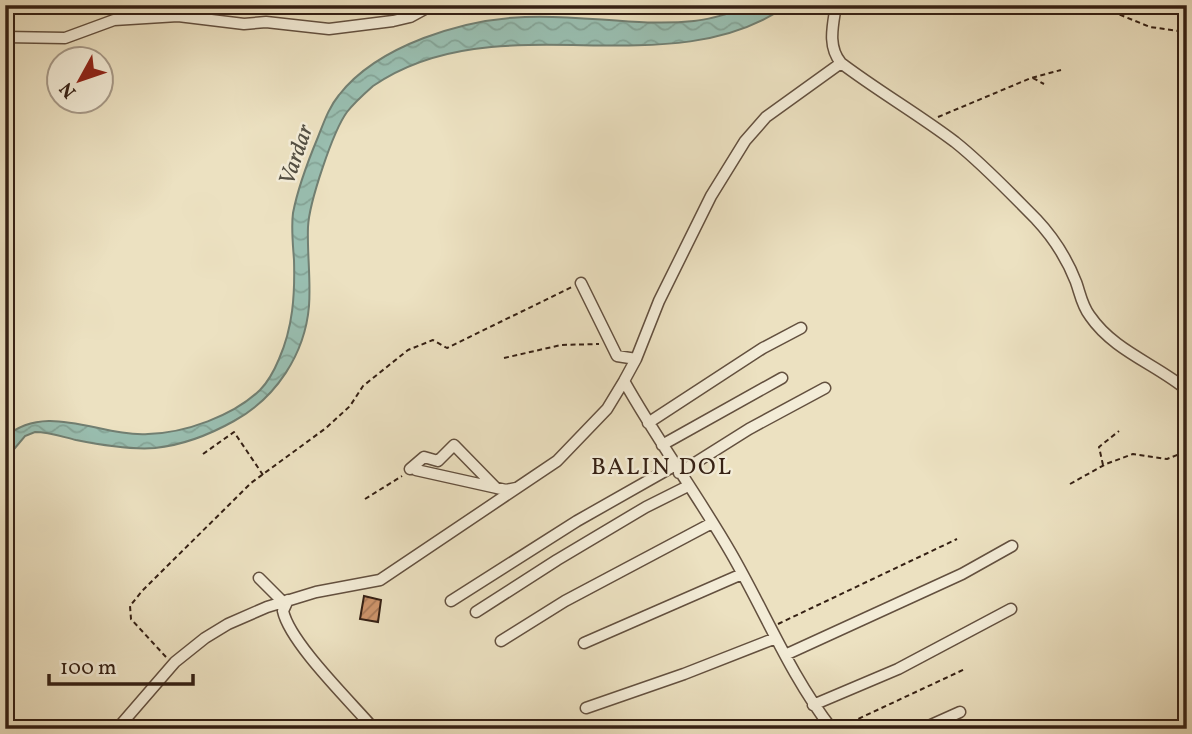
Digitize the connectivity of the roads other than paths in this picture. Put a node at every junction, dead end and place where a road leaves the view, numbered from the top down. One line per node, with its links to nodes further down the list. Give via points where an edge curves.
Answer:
1 (432, 5): 3 (street, via 410,17 329,29 178,16 114,20 65,38)
2 (836, 5): 4 (street, via 832,40)
3 (5, 37)
4 (841, 63): 7 (street, via 766,117 745,141 711,196); 11 (street, via 968,153 1039,222 1062,254 1095,323 1137,358)
5 (581, 283): 7 (street, via 617,356)
6 (801, 328): 12 (street)
7 (636, 359): 9 (street)
8 (782, 378): 13 (street)
9 (624, 381): 12 (street); 16 (street, via 607,409 557,461)
10 (825, 388): 14 (street)
11 (1187, 390)
12 (648, 423): 13 (street)
13 (662, 445): 14 (street)
14 (677, 470): 15 (street); 23 (street, via 577,521)
15 (688, 486): 18 (street); 25 (street)
16 (520, 487): 17 (street); 22 (street, via 380,580)
17 (496, 488): 17 (street, via 413,470 424,457 438,461 454,445)
18 (712, 523): 20 (street); 27 (street, via 565,601)
19 (1012, 546): 29 (street, via 962,574)
20 (742, 574): 26 (street); 28 (street)
21 (259, 578): 22 (street)
22 (286, 601): 33 (street, via 205,638 173,665); 34 (street, via 282,611 286,624)
23 (451, 601)
24 (1011, 609): 30 (street, via 898,669)
25 (476, 612)
26 (776, 638): 29 (street); 31 (street)
27 (501, 641)
28 (584, 643)
29 (785, 655): 30 (street)
30 (813, 705): 35 (street)
31 (586, 708)
32 (960, 712): 36 (street)
33 (117, 729)
34 (374, 729)
35 (832, 729)
36 (922, 729)

